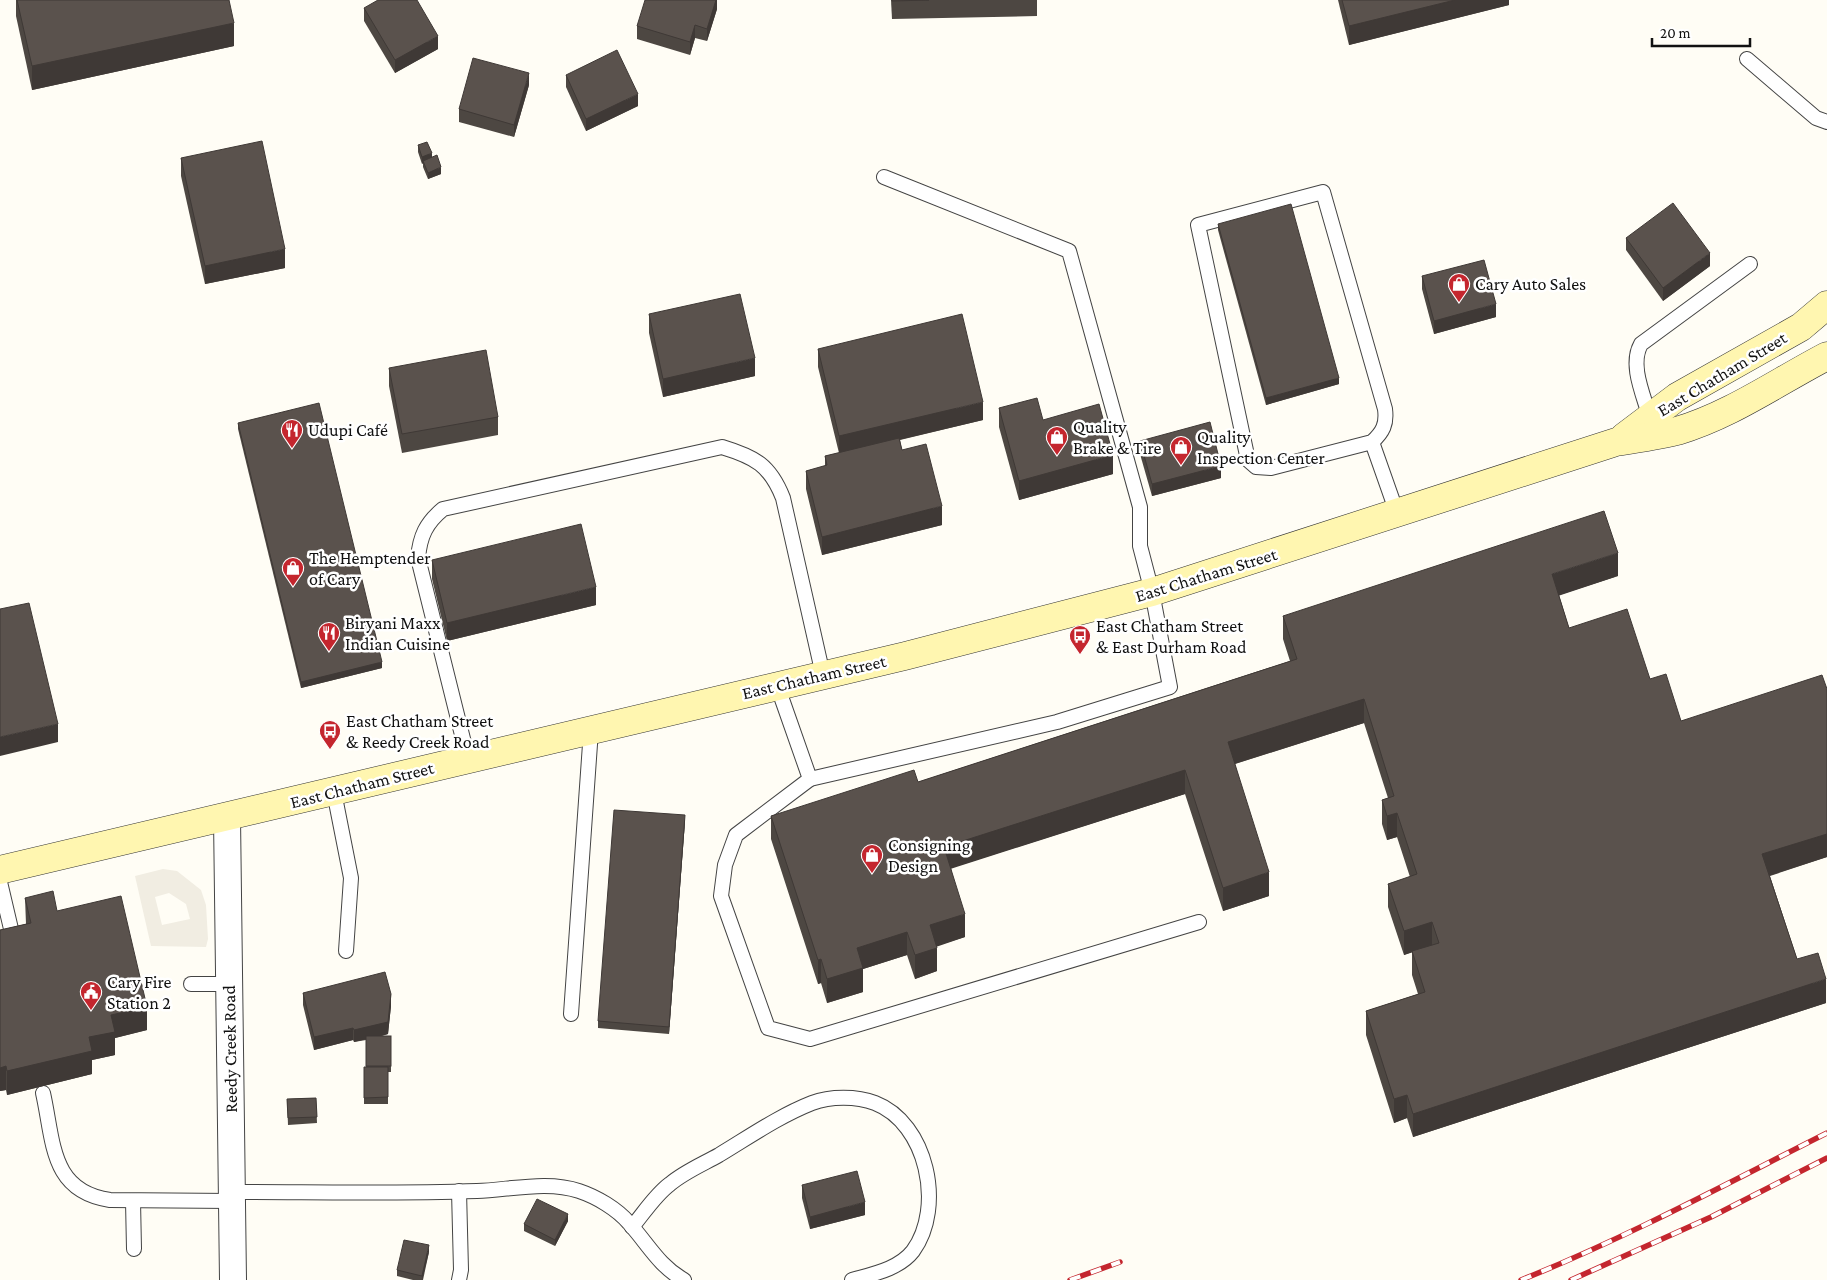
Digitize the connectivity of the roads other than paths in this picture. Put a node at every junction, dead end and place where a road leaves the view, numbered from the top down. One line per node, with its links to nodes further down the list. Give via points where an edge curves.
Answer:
1 (1747, 58): 2 (lane, via 1816,118)
2 (1827, 122)
3 (884, 177): 11 (lane, via 1069,251 1140,507 1140,546)
4 (1750, 264): 7 (lane, via 1641,344 1636,363)
5 (1827, 305): 7 (main road, East Chatham Street, via 1801,328 1677,397)
6 (1827, 356): 9 (main road, East Chatham Street, via 1748,401 1704,421 1675,431)
7 (1650, 418): 9 (main road, East Chatham Street)
8 (1372, 442): 8 (lane, via 1271,468 1256,467 1248,460 1198,225 1324,192 1386,409 1382,432); 10 (lane)
9 (1616, 442): 10 (main road, East Chatham Street)
10 (1397, 513): 11 (main road, East Chatham Street)
11 (1152, 592): 12 (main road, East Chatham Street); 16 (lane, via 1170,687 1057,722)
12 (823, 675): 13 (main road, East Chatham Street); 15 (lane, via 783,498 776,479 749,455 722,447 443,509 430,520 418,558)
13 (777, 685): 14 (main road, East Chatham Street); 16 (lane)
14 (591, 730): 15 (main road, East Chatham Street); 26 (lane)
15 (468, 759): 17 (main road, East Chatham Street)
16 (810, 779): 21 (lane, via 736,835 725,865 720,896 768,1028 810,1039)
17 (334, 792): 18 (main road, East Chatham Street); 23 (lane, via 351,878)
18 (227, 818): 19 (main road, East Chatham Street); 25 (street, Reedy Creek Road)
19 (0, 870)
20 (0, 882): 22 (lane)
21 (1199, 922)
22 (15, 946)
23 (346, 951)
24 (191, 984): 25 (lane)
25 (229, 984): 29 (street, Reedy Creek Road)
26 (571, 1014)
27 (43, 1093): 30 (lane, via 57,1158 71,1184 96,1198)
28 (459, 1191): 29 (lane); 31 (lane, via 545,1186 578,1190 615,1210); 34 (lane)
29 (231, 1197): 30 (lane); 33 (street, Reedy Creek Road)
30 (133, 1201): 32 (lane)
31 (632, 1227): 35 (lane, via 669,1271); 36 (lane, via 670,1183 769,1125 813,1102 835,1099 866,1101 888,1109 913,1134 927,1174 926,1215 912,1252 884,1271)
32 (134, 1249)
33 (233, 1280)
34 (459, 1280)
35 (684, 1280)
36 (852, 1280)

